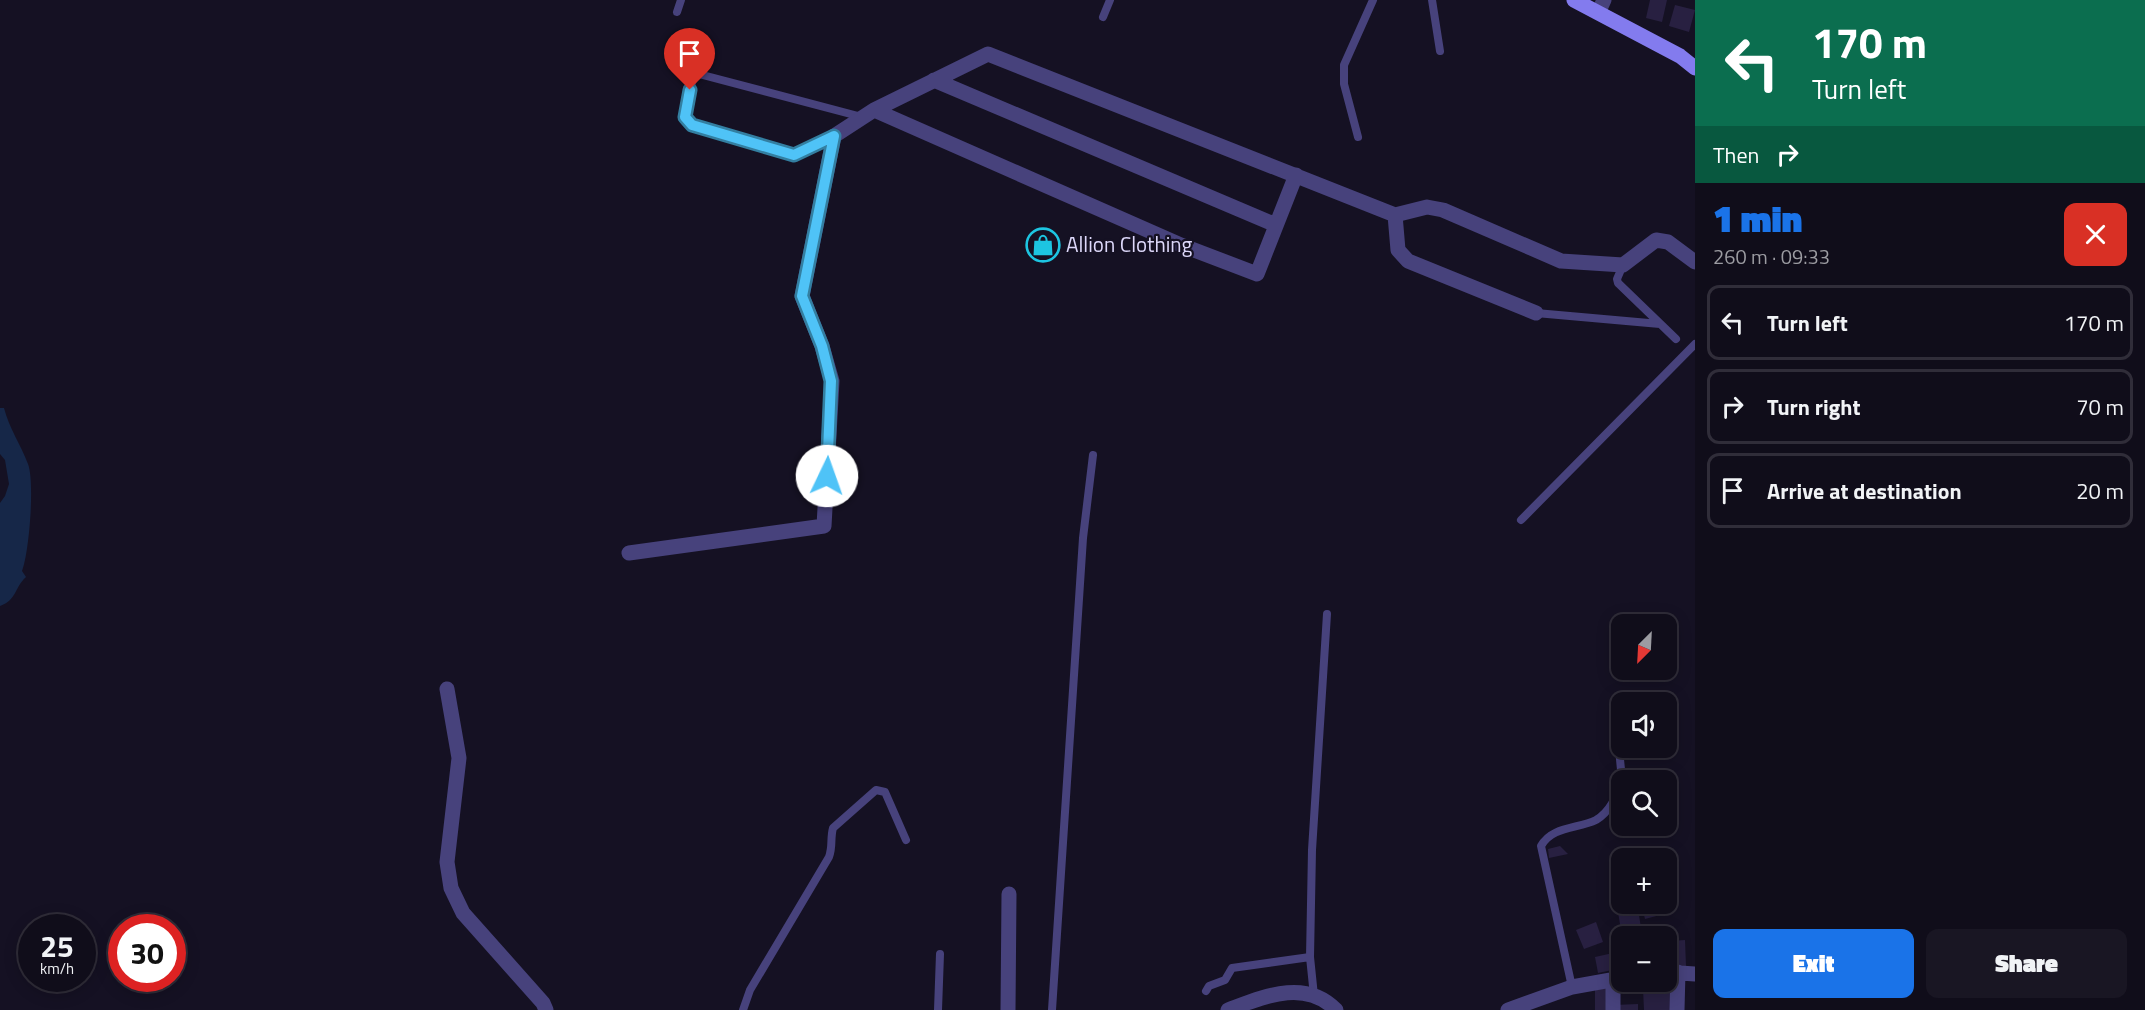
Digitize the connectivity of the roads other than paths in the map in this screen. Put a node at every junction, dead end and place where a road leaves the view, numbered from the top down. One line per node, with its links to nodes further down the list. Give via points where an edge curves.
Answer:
1 (681, 0): 7 (lane)
2 (1110, 0): 8 (lane)
3 (1373, 0): 14 (lane, via 1344,64 1344,84)
4 (1432, 0): 9 (lane)
5 (1574, 0): 6 (main road)
6 (1601, 6): 10 (main road)
7 (677, 12)
8 (1103, 17)
9 (1440, 51)
10 (1695, 68)
11 (934, 80): 12 (street); 15 (street, via 988,54); 17 (street)
12 (868, 113): 13 (street); 13 (lane, via 695,73 685,106 685,117 692,125 794,155); 17 (street, via 1257,274)
13 (834, 136): 26 (street, via 802,296 831,381 824,526)
14 (1358, 136)
15 (1296, 175): 16 (street); 17 (street)
16 (1395, 215): 19 (street, via 1427,207 1443,210 1561,261); 20 (street, via 1398,250 1408,261)
17 (1276, 225)
18 (1695, 262): 19 (street, via 1668,242 1656,240)
19 (1623, 265): 21 (lane, via 1618,284)
20 (1536, 313): 21 (lane)
21 (1660, 324): 22 (lane)
22 (1676, 339)
23 (1695, 344): 25 (lane)
24 (1093, 455): 47 (lane, via 1082,550)
25 (1521, 520)
26 (629, 553)
27 (1327, 614): 33 (lane, via 1312,850)
28 (447, 689): 43 (street, via 459,758 447,862 451,888 463,913)
29 (1611, 804): 37 (lane, via 1597,819 1549,835 1541,846)
30 (906, 840): 44 (lane, via 885,792 876,790 833,828 829,857 750,990)
31 (1009, 894): 46 (street)
32 (940, 954): 45 (lane)
33 (1310, 957): 38 (lane, via 1232,968 1225,980); 41 (lane)
34 (1677, 972): 35 (street)
35 (1695, 974)
36 (1611, 980): 37 (street)
37 (1572, 987): 42 (street)
38 (1206, 991)
39 (1615, 992): 50 (street)
40 (1675, 992): 51 (street)
41 (1314, 996): 48 (street, via 1275,993); 49 (street)
42 (1517, 1008)
43 (546, 1010)
44 (743, 1010)
45 (938, 1010)
46 (1008, 1010)
47 (1052, 1010)
48 (1228, 1010)
49 (1336, 1010)
50 (1613, 1010)
51 (1677, 1010)

